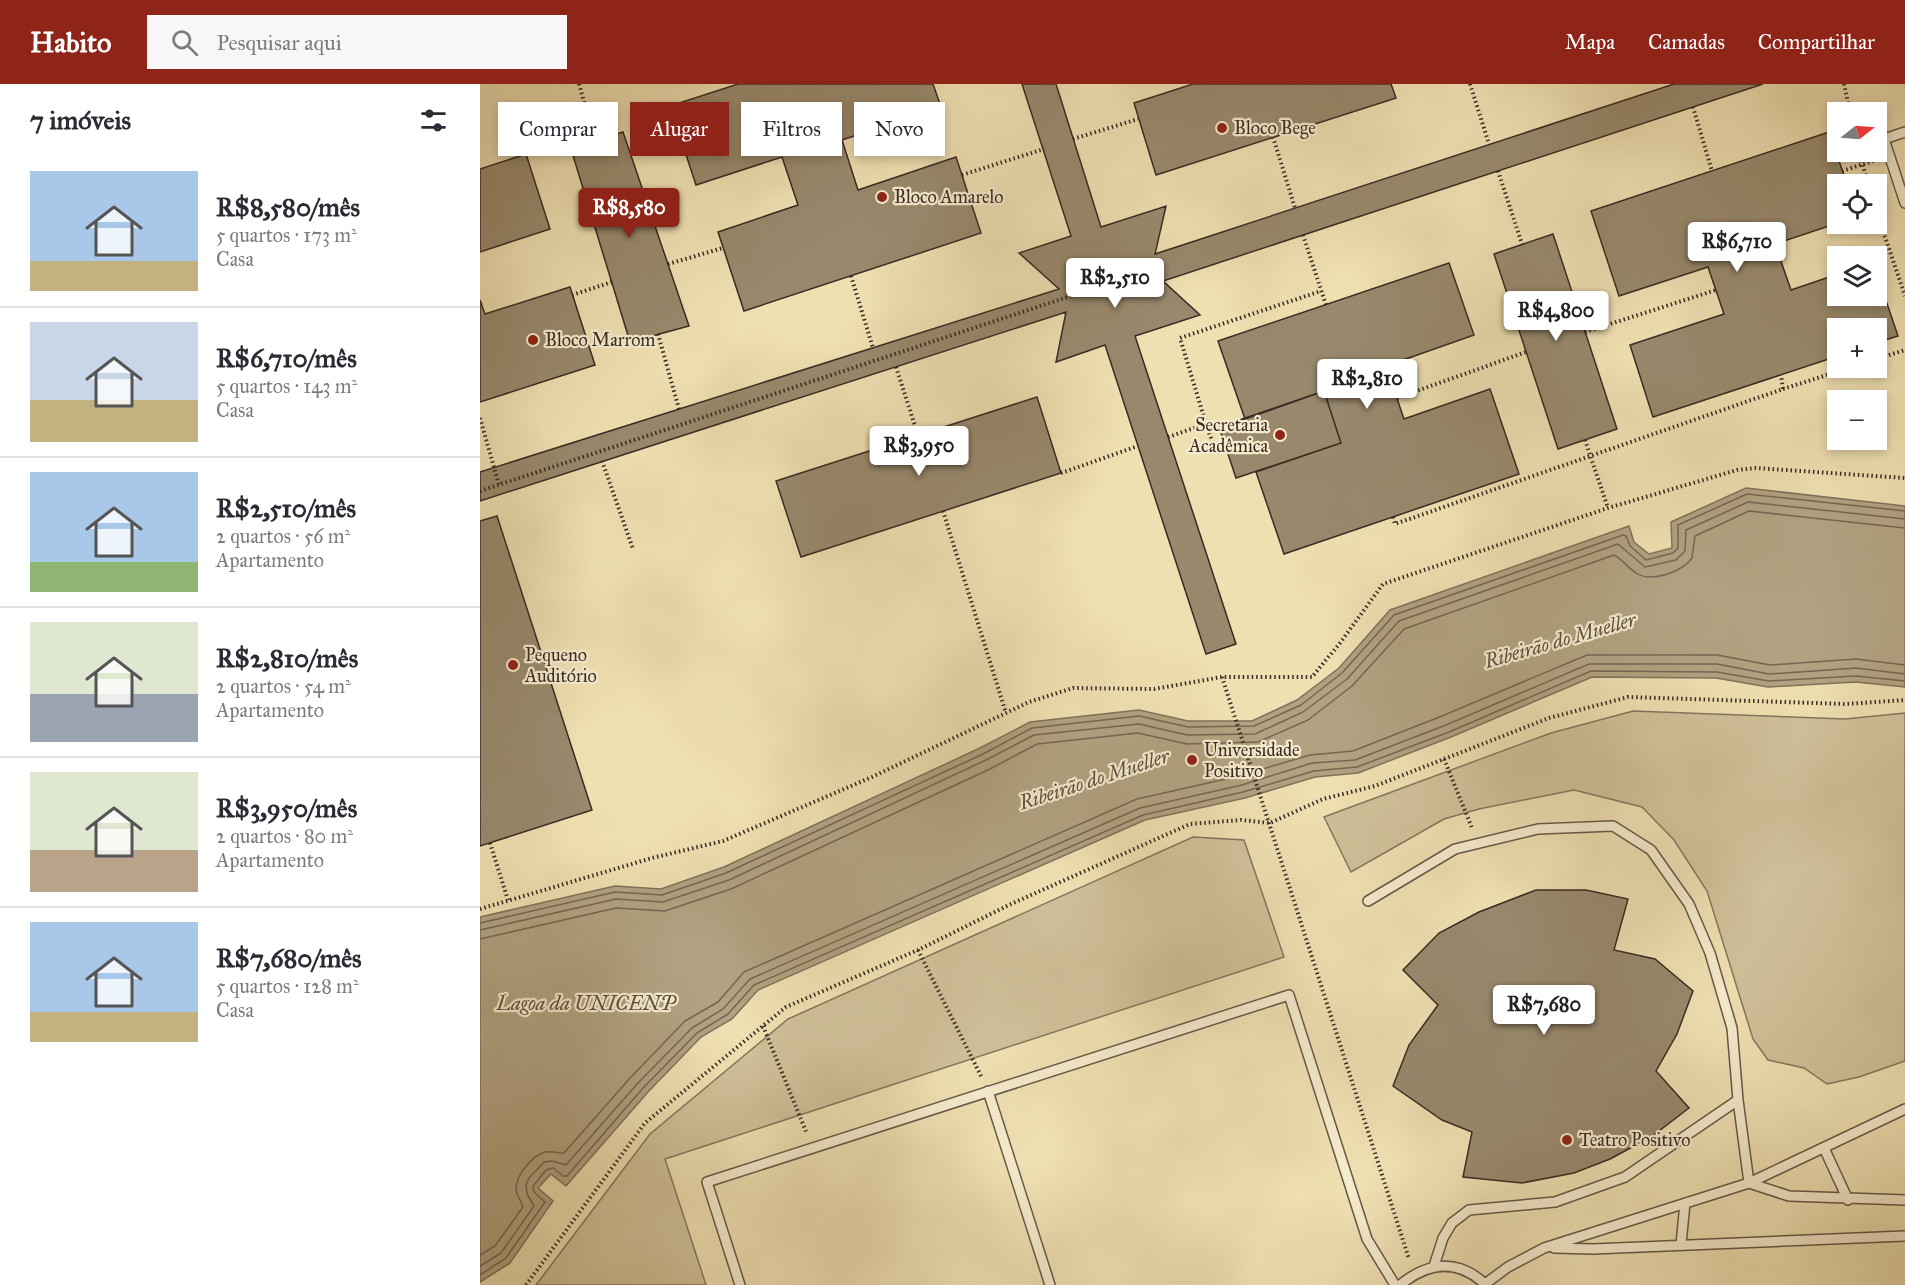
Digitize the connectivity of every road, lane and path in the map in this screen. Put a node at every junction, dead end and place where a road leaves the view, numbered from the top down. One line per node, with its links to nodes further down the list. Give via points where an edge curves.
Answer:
1 (579, 84): 4 (path)
2 (1470, 84): 11 (path)
3 (1844, 84): 5 (path)
4 (584, 102)
5 (1848, 102)
6 (1693, 107): 17 (path)
7 (1138, 119): 10 (path)
8 (1905, 132): 13 (lane, via 1884,139)
9 (1273, 137): 22 (path)
10 (1073, 139)
11 (1490, 144)
12 (1044, 149): 20 (path)
13 (1889, 155): 15 (path); 21 (lane)
14 (1861, 162): 15 (path)
15 (1861, 165): 18 (path); 19 (path)
16 (1498, 171): 25 (path)
17 (1712, 171)
18 (1842, 171)
19 (1864, 174)
20 (962, 175)
21 (1905, 203)
22 (1295, 208)
23 (1884, 234): 34 (path)
24 (1303, 235): 32 (path)
25 (1522, 244)
26 (723, 248): 27 (path)
27 (668, 264)
28 (851, 276): 38 (path)
29 (612, 282): 33 (path)
30 (1098, 286): 59 (path)
31 (1716, 290): 36 (path)
32 (1322, 291): 35 (path); 49 (path, via 1180,338)
33 (572, 295)
34 (1905, 296)
35 (1326, 305)
36 (1585, 332)
37 (658, 334): 47 (path)
38 (873, 348)
39 (1905, 350): 41 (path)
40 (1526, 352): 46 (path)
41 (1887, 356)
42 (896, 367): 50 (path)
43 (1781, 375): 45 (path)
44 (1827, 375): 45 (path)
45 (1783, 389): 55 (path)
46 (1397, 398)
47 (679, 409)
48 (480, 418): 59 (path)
49 (1206, 424): 51 (path); 54 (path, via 1216,452)
50 (918, 435)
51 (1168, 437)
52 (1585, 440): 55 (path)
53 (1138, 446): 57 (path)
54 (1227, 448)
55 (1591, 456): 61 (path); 63 (path, via 1395,524)
56 (602, 461): 64 (path)
57 (1061, 473)
58 (1905, 478): 61 (path, via 1756,468 1737,470)
59 (499, 485): 60 (path)
60 (480, 491)
61 (1608, 508): 65 (path, via 1383,584 1312,677)
62 (943, 511): 67 (path)
63 (1393, 517)
64 (633, 549)
65 (1222, 677): 67 (path, via 1154,689 1073,687); 69 (path)
66 (1905, 700): 68 (path, via 1846,704 1628,697 1548,718)
67 (1006, 713): 72 (path, via 872,777 723,841)
68 (1443, 759): 69 (path, via 1375,786 1323,799); 71 (path)
69 (1270, 823): 75 (path, via 1241,820 1190,824); 90 (path)
70 (490, 843): 72 (path)
71 (1478, 843): 73 (lane, via 1455,849); 78 (lane, via 1538,829 1612,826 1651,850 1689,904 1710,953 1732,1028)
72 (508, 900): 74 (path)
73 (1368, 901)
74 (480, 909)
75 (918, 950): 76 (path, via 786,1007); 77 (path)
76 (763, 1026): 80 (path); 93 (path, via 645,1123)
77 (988, 1091): 80 (lane); 91 (lane); 96 (lane, via 1289,995 1367,1239)
78 (1737, 1100): 82 (lane); 89 (lane, via 1625,1177 1555,1202 1468,1210 1452,1223)
79 (1905, 1109): 81 (lane)
80 (812, 1148): 94 (lane, via 707,1182)
81 (1824, 1148): 82 (lane); 83 (lane)
82 (1749, 1184): 83 (lane, via 1790,1196); 85 (lane)
83 (1848, 1200): 84 (lane)
84 (1905, 1200)
85 (1684, 1203): 87 (lane); 88 (lane)
86 (1905, 1236): 87 (lane)
87 (1681, 1244): 88 (lane)
88 (1544, 1248): 92 (lane)
89 (1434, 1266): 90 (lane); 92 (lane, via 1455,1267)
90 (1414, 1274): 97 (lane)
91 (1050, 1283): 95 (lane)
92 (1486, 1284)
93 (526, 1285)
94 (740, 1285)
95 (1040, 1285)
96 (1395, 1285)
97 (1400, 1285)

